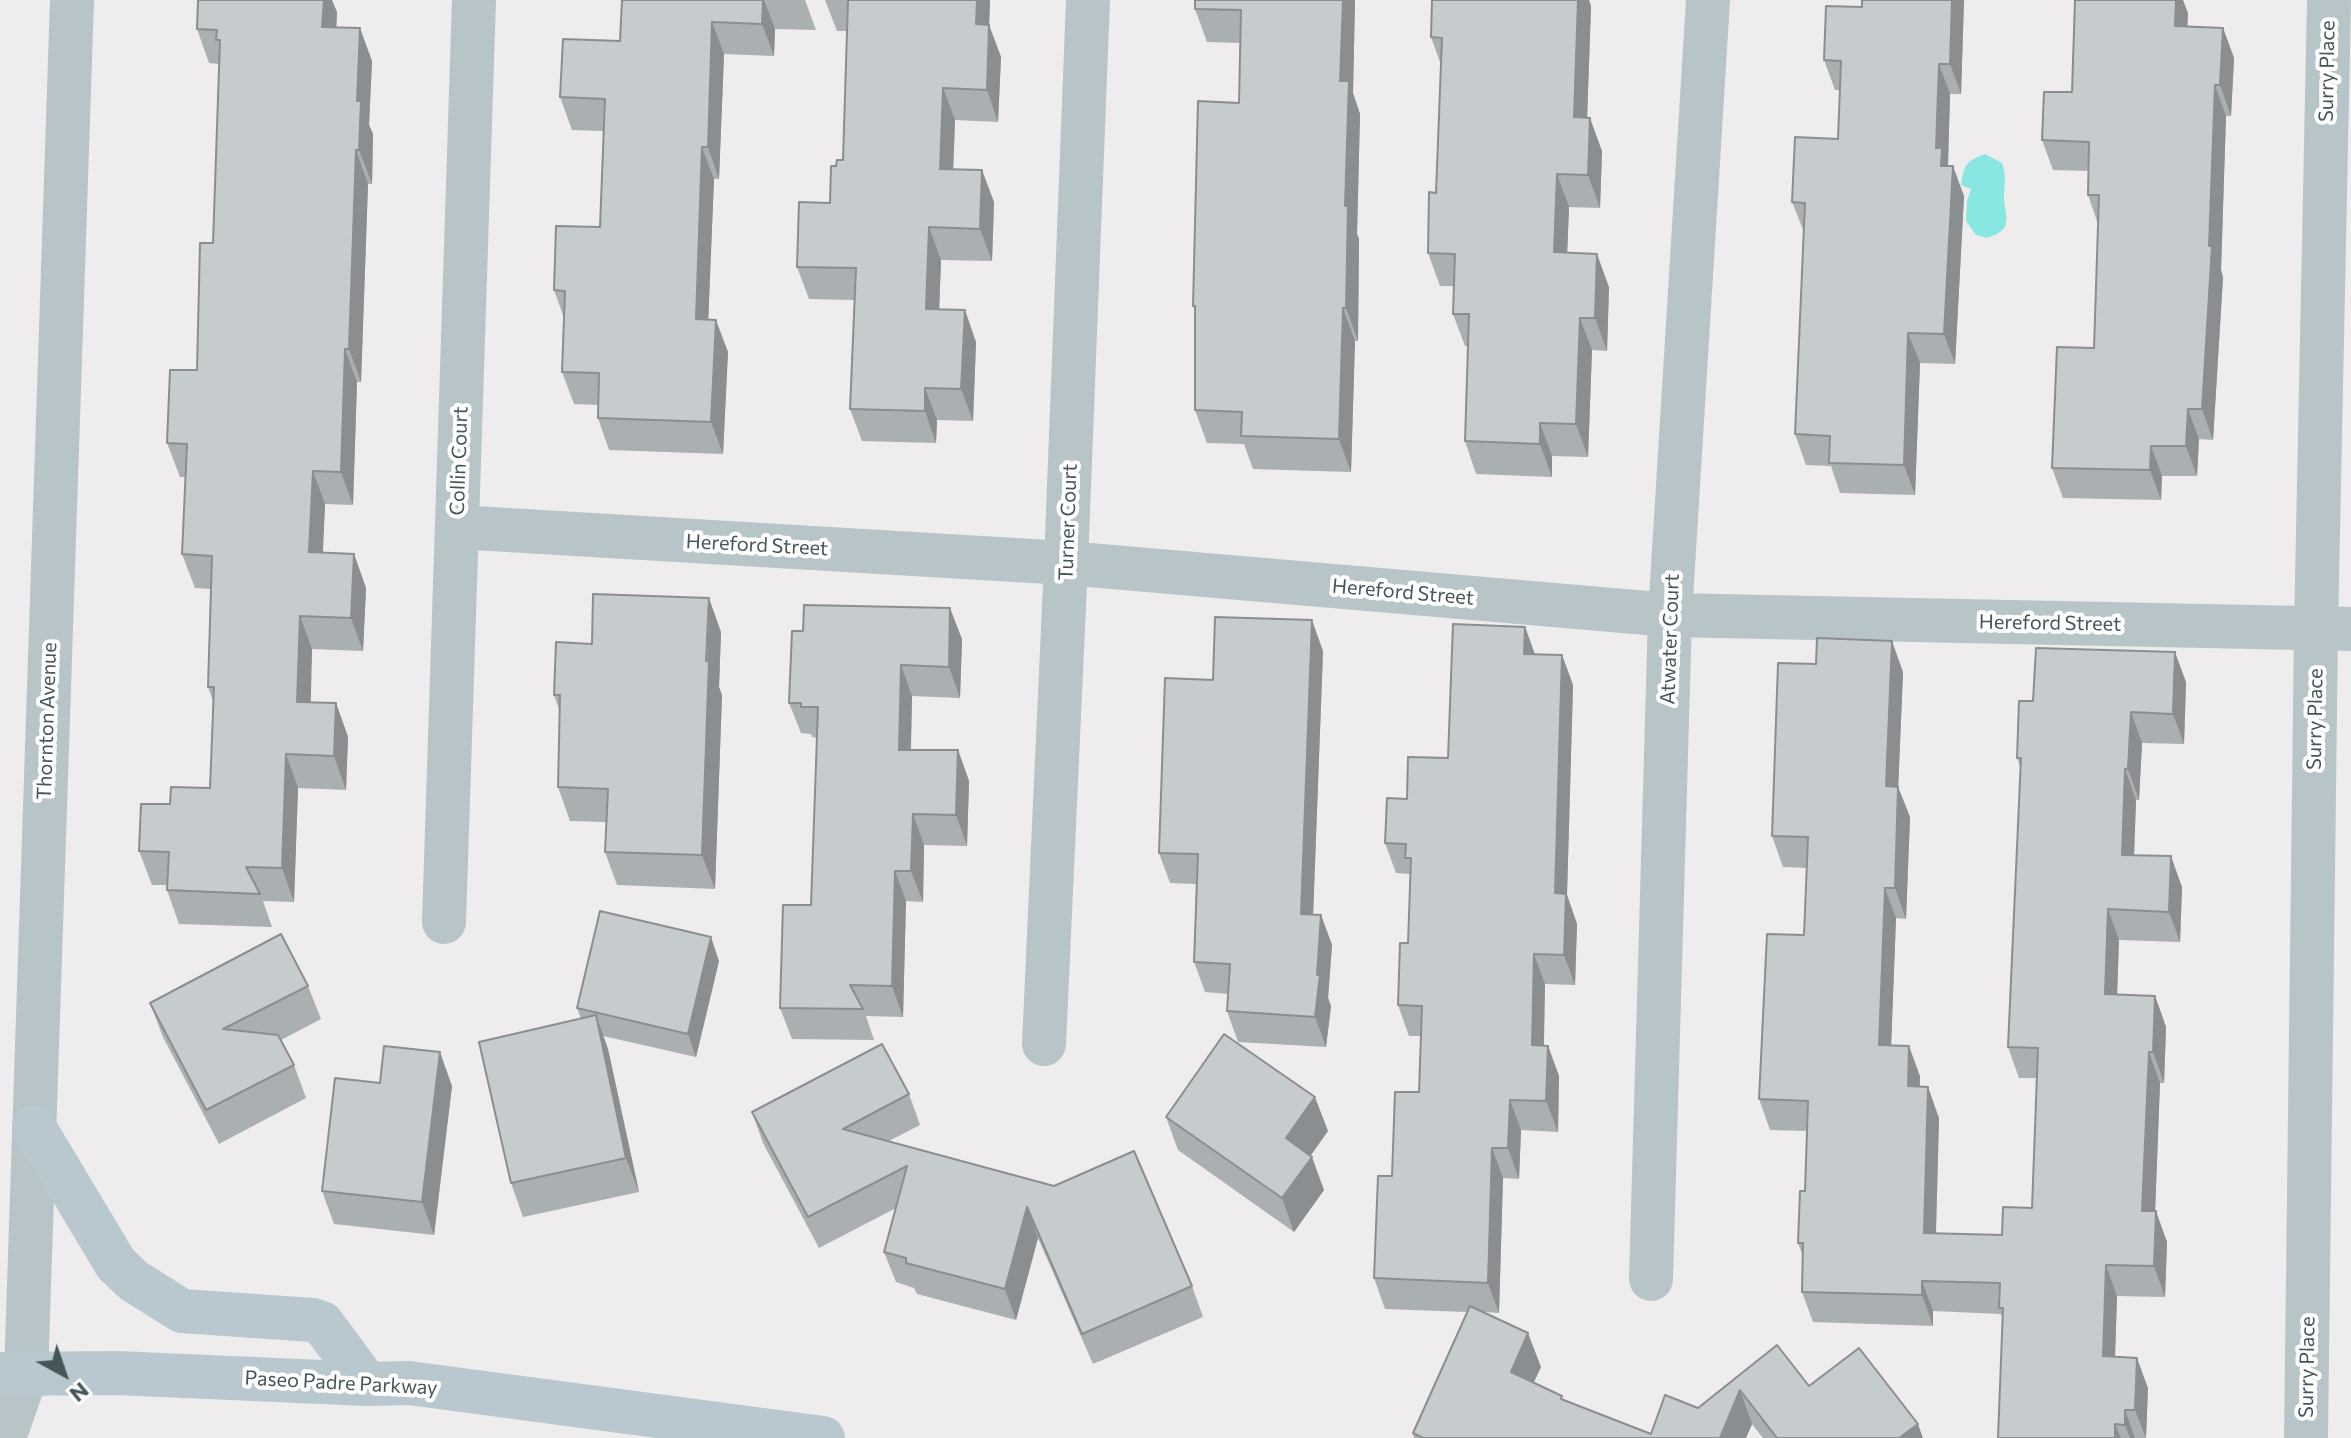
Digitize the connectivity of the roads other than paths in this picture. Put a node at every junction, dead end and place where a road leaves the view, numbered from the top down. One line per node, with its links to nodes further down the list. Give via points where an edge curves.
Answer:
1 (72, 0): 12 (street, Thornton Avenue)
2 (474, 0): 6 (street, Collin Court)
3 (1088, 0): 7 (street, Turner Court)
4 (1708, 0): 8 (street, Atwater Court)
5 (2329, 0): 9 (street, Surry Place)
6 (457, 527): 7 (street, Hereford Street); 10 (street, Collin Court)
7 (1066, 563): 8 (street, Hereford Street); 11 (street, Turner Court)
8 (1670, 615): 9 (street, Hereford Street); 13 (street, Atwater Court)
9 (2334, 629): 18 (street, Surry Place)
10 (444, 922)
11 (1044, 1044)
12 (34, 1127): 14 (street, Thornton Avenue); 15 (main road, via 116,1264 134,1281 182,1311 322,1323)
13 (1651, 1279)
14 (13, 1374): 15 (main road, Paseo Padre Parkway); 16 (street, Thornton Avenue)
15 (367, 1384): 17 (main road, Paseo Padre Parkway, via 409,1383)
16 (4, 1438)
17 (823, 1438)
18 (2306, 1438)

